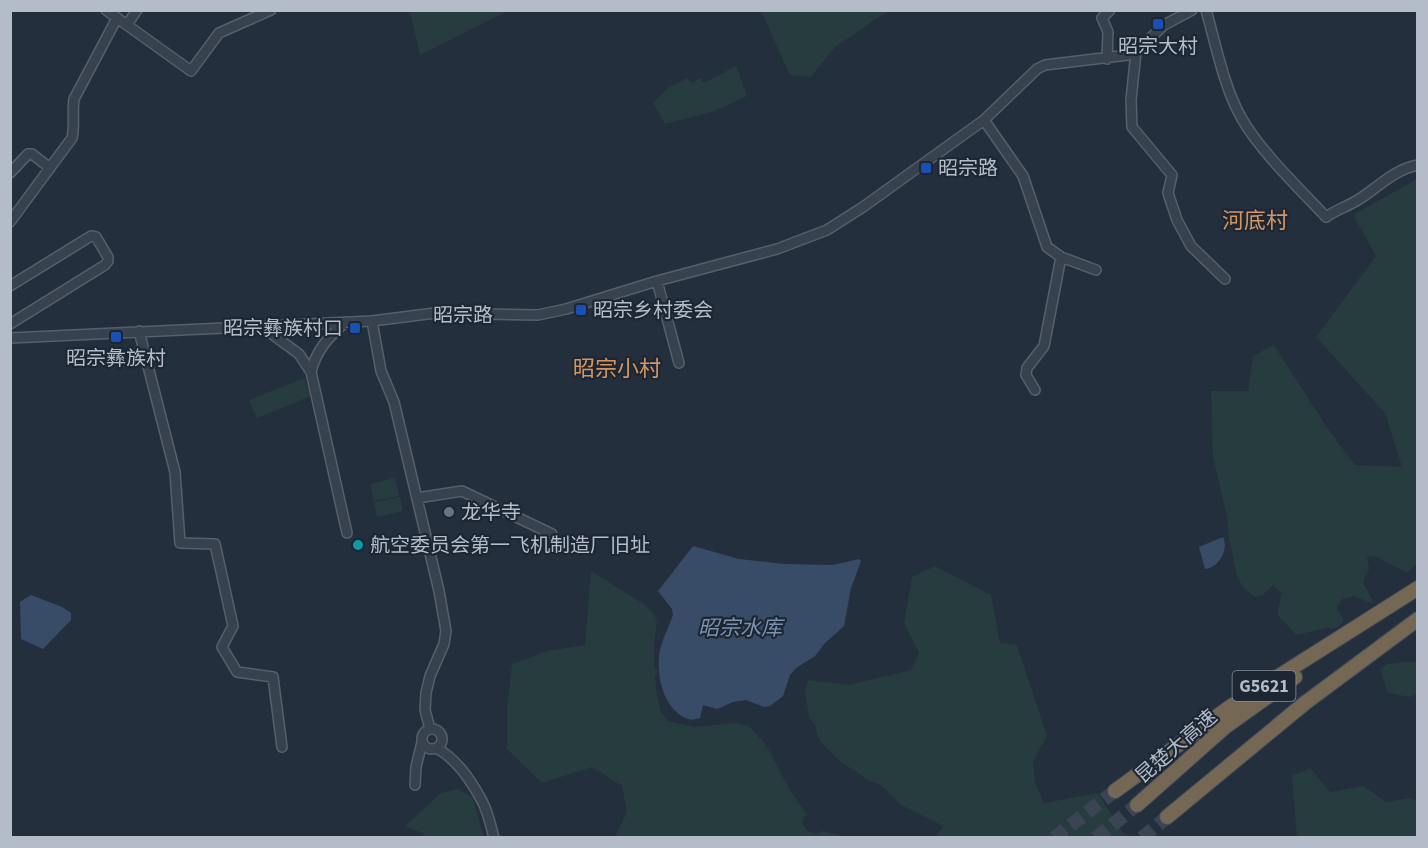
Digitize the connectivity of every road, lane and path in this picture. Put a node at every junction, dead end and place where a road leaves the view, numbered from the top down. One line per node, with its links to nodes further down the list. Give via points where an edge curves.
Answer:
1 (106, 10): 7 (street)
2 (137, 10): 8 (street)
3 (271, 10): 8 (street, via 219,33 191,71)
4 (1110, 10): 10 (street, via 1102,18 1108,32)
5 (1192, 10): 9 (street, via 1164,25)
6 (1206, 10): 12 (street, via 1232,98 1243,120 1326,217 1398,172)
7 (117, 18): 8 (street); 13 (street, via 74,99 72,138)
8 (127, 25)
9 (1136, 52): 10 (street, 昭宗路); 18 (street, via 1132,127 1172,174 1168,193 1191,246)
10 (1107, 59): 11 (street, 昭宗路, via 1037,69)
11 (984, 120): 16 (street, via 1023,176 1047,247); 19 (street, 昭宗路, via 827,230 777,249)
12 (1418, 165)
13 (50, 168): 14 (street, via 28,153); 15 (street)
14 (10, 173)
15 (10, 222)
16 (1061, 257): 17 (street); 29 (street, via 1044,346 1027,368 1026,375)
17 (1096, 270)
18 (1225, 279)
19 (657, 281): 21 (street, 昭宗路, via 538,315 435,313); 27 (street)
20 (10, 286): 23 (street, via 91,236 96,237 108,257 105,265)
21 (372, 321): 22 (street, 昭宗路); 30 (street, via 381,371 394,402)
22 (345, 322): 24 (street, 昭宗路); 28 (street, via 324,343)
23 (10, 324)
24 (261, 326): 25 (street, 昭宗路); 28 (street, via 299,354)
25 (139, 331): 26 (street, 昭宗路); 38 (street, via 175,472 180,543 215,544 233,626 222,647 237,672 273,677)
26 (10, 338)
27 (679, 363)
28 (312, 372): 31 (street)
29 (1035, 390)
30 (417, 498): 32 (street, via 462,491); 35 (street, via 446,631 426,693)
31 (347, 533)
32 (552, 534)
33 (1418, 590): 41 (highway, G5621, via 1230,707); 42 (highway, 昆楚大高速 / G5621, via 1221,731)
34 (1418, 620): 43 (highway, G5621, via 1305,703)
35 (430, 729): 36 (street, via 424,732); 37 (street, via 439,732)
36 (422, 742): 37 (street, via 426,747); 39 (street)
37 (437, 746): 39 (street); 44 (street, via 458,766 483,802)
38 (282, 747)
39 (419, 760): 40 (street)
40 (415, 785)
41 (1115, 791)
42 (1137, 805)
43 (1167, 817)
44 (494, 837)

